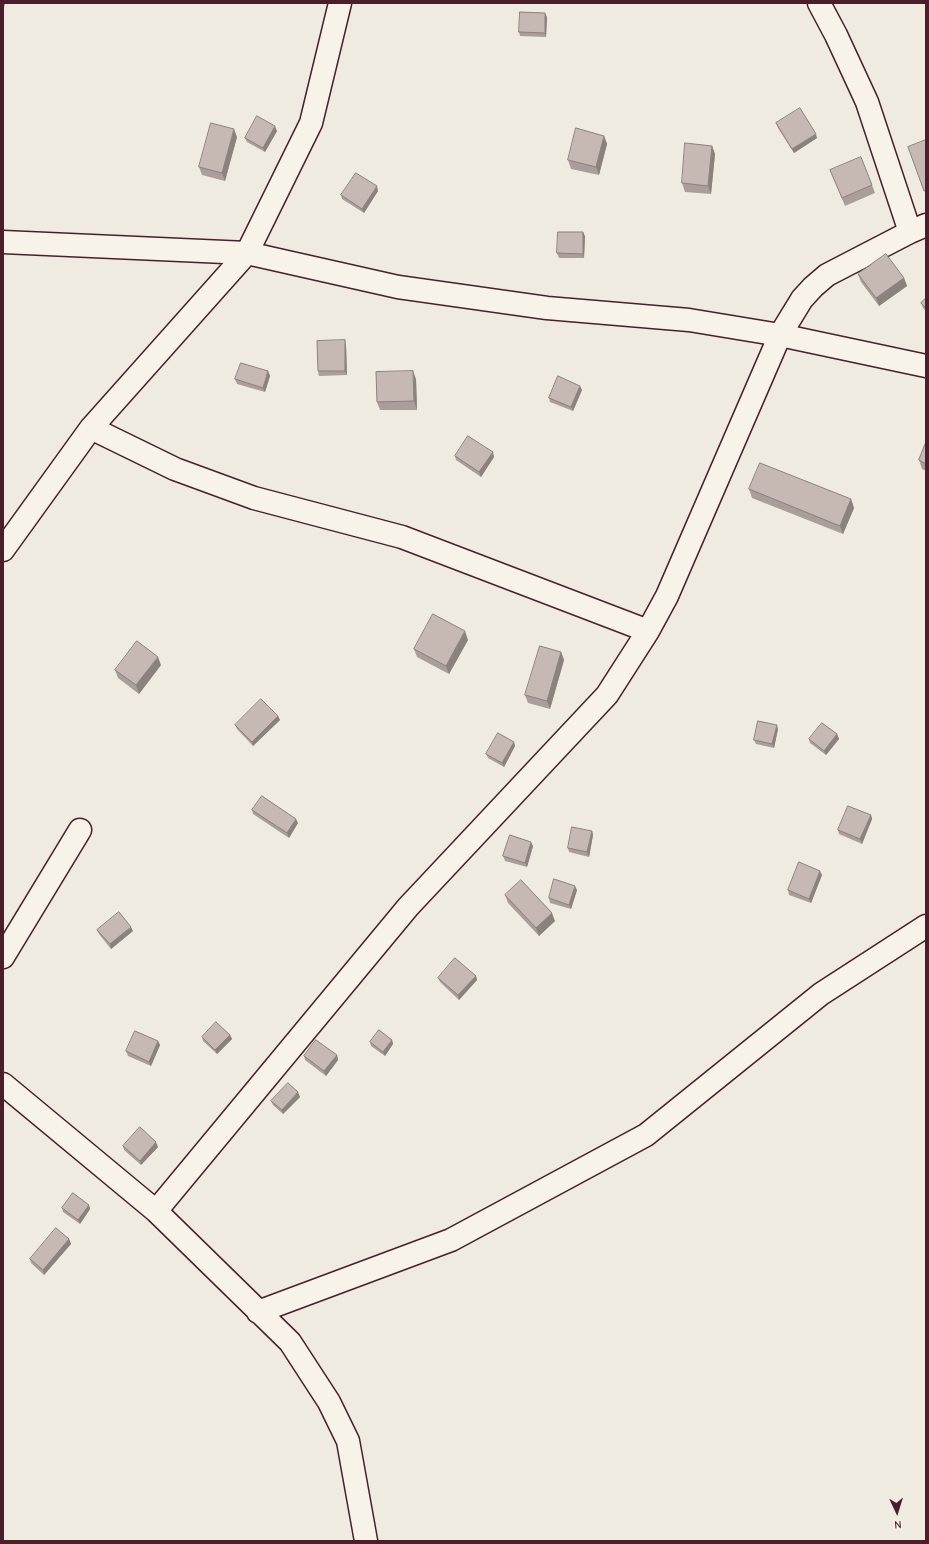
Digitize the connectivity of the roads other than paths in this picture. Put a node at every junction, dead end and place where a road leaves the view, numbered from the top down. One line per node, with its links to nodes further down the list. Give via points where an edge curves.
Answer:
1 (340, 3): 5 (street, via 311,123)
2 (819, 3): 3 (street, via 867,102)
3 (918, 228): 6 (street, via 826,275 802,299)
4 (3, 242): 5 (street)
5 (247, 253): 6 (street, via 398,287 547,308 689,320); 8 (street)
6 (780, 335): 7 (street); 10 (street, via 667,596)
7 (926, 366)
8 (92, 428): 9 (street); 10 (street, via 175,469 254,498 402,538)
9 (3, 550)
10 (648, 631): 15 (street, via 607,695 408,907)
11 (80, 830): 13 (street)
12 (926, 926): 16 (street, via 821,994 646,1135 451,1240)
13 (3, 956)
14 (3, 1084): 15 (street)
15 (156, 1211): 16 (street)
16 (258, 1312): 17 (street, via 290,1342 329,1402 348,1441)
17 (366, 1541)

